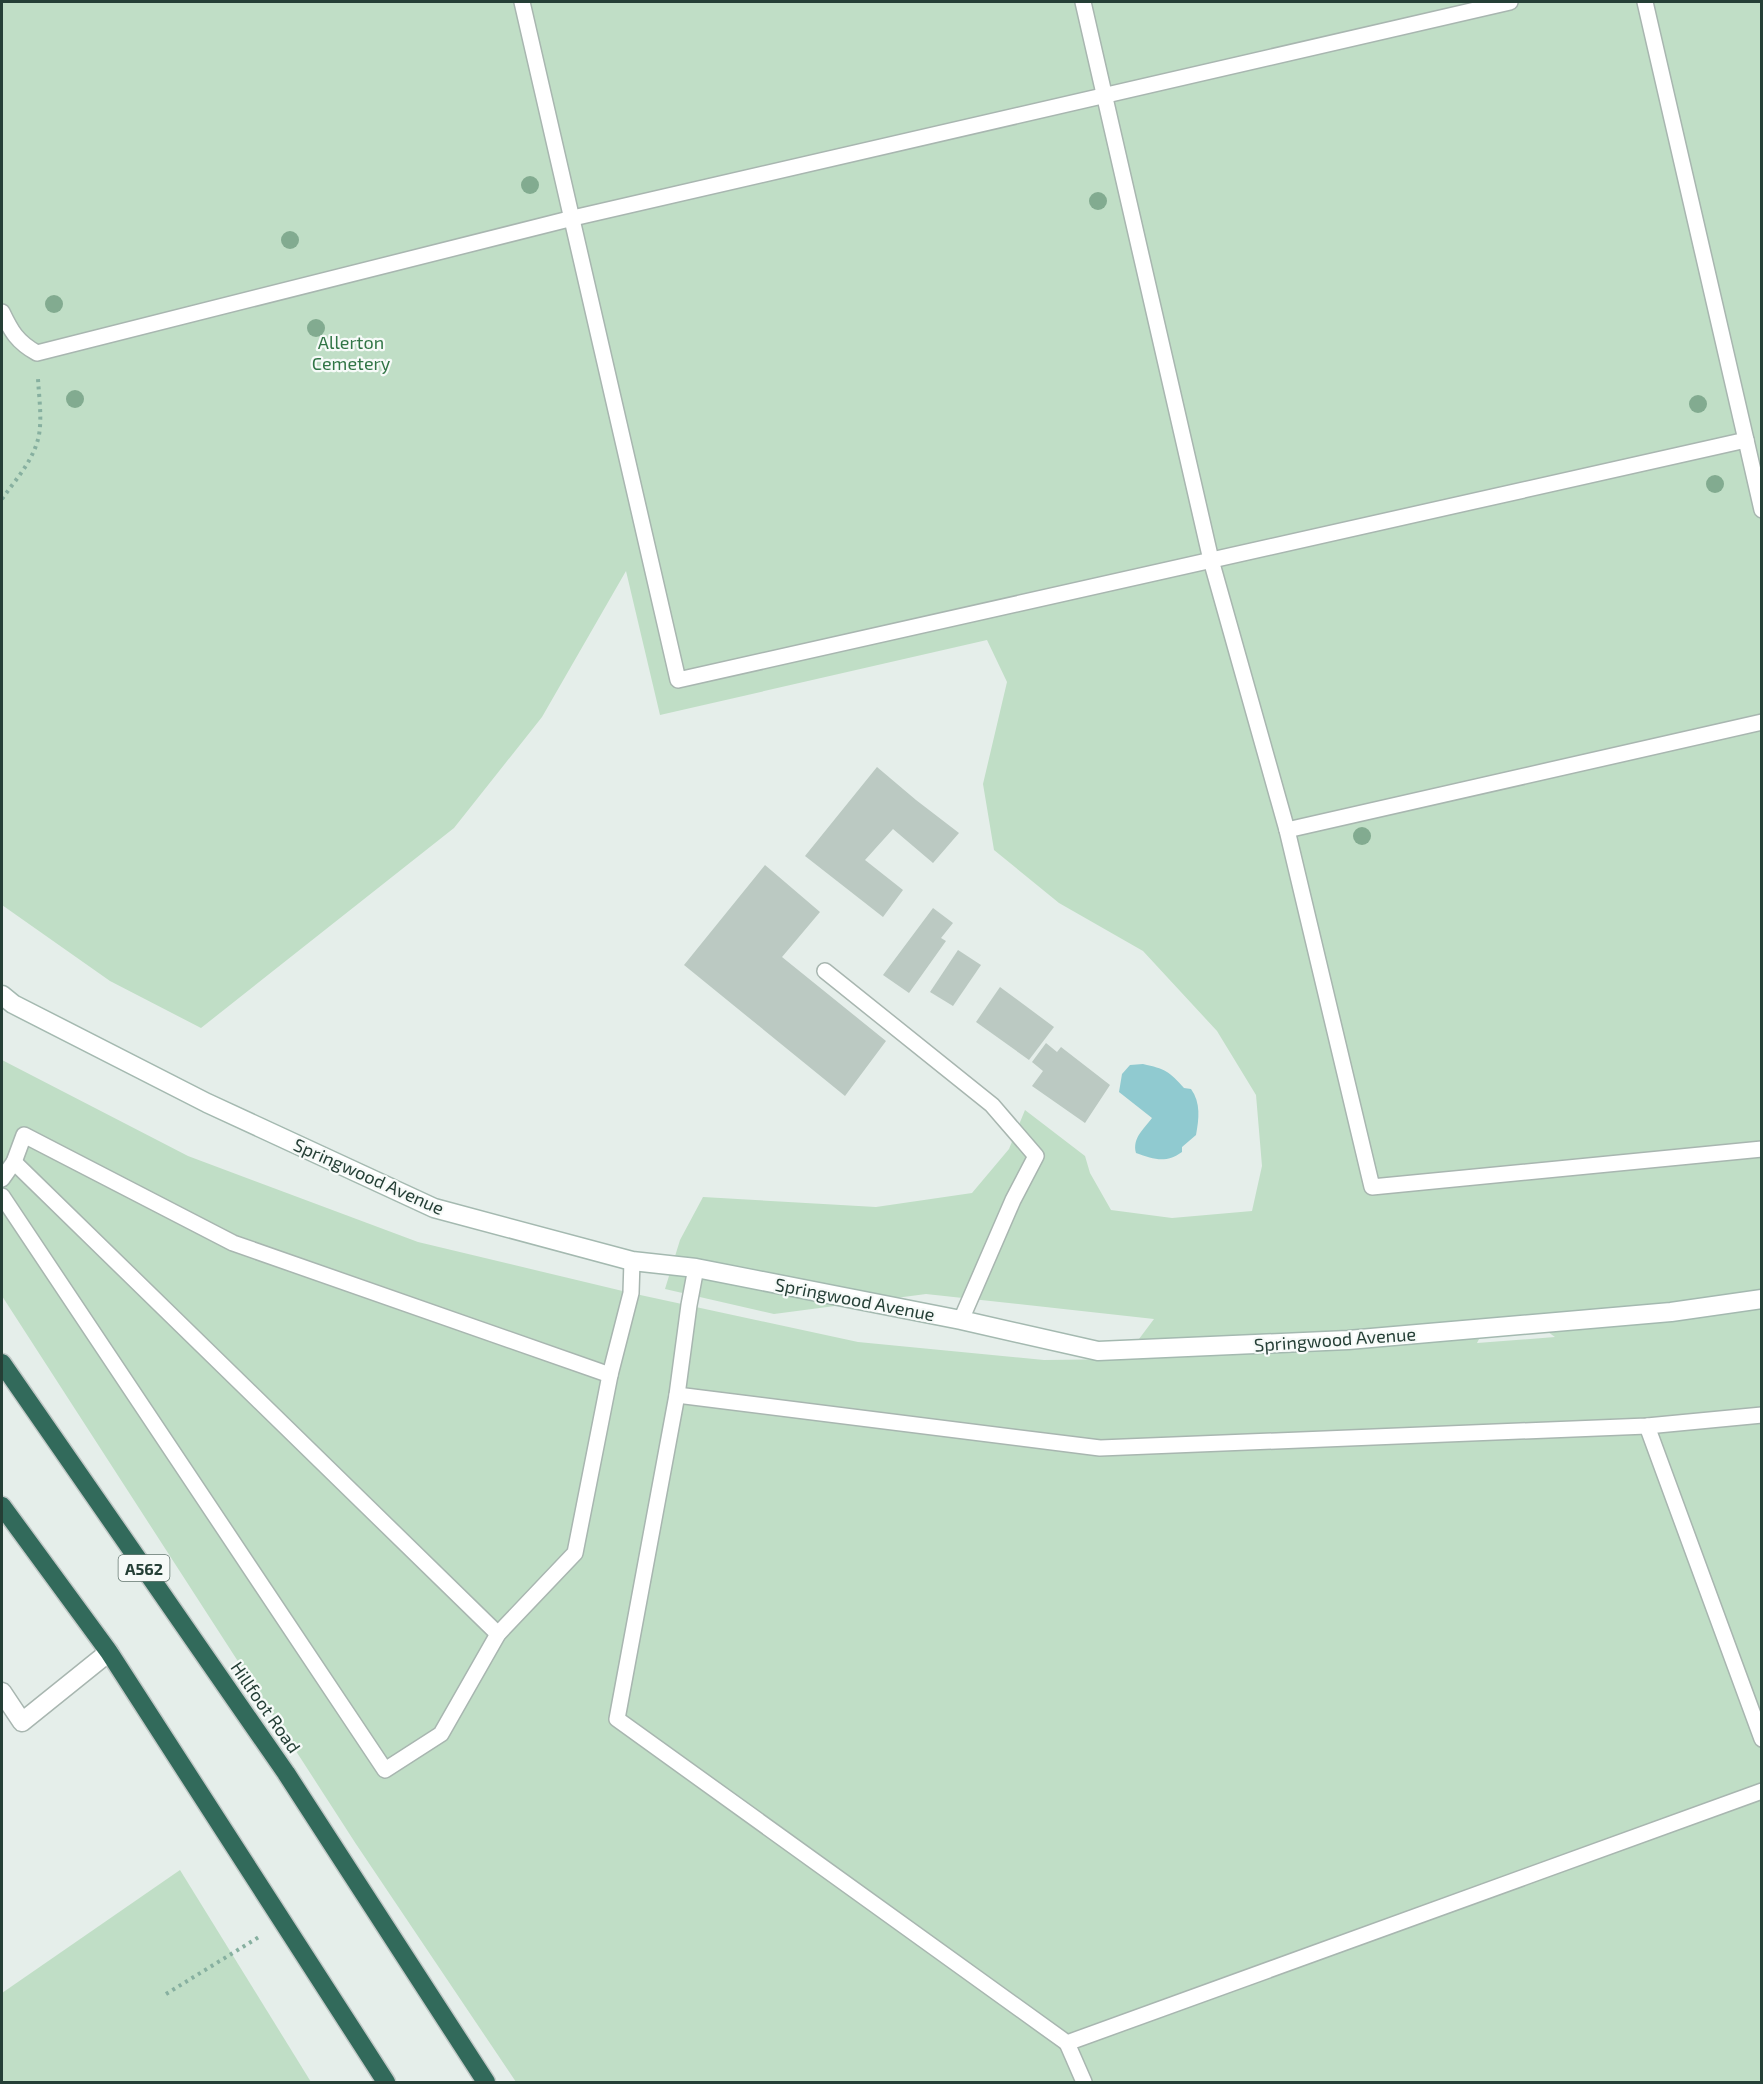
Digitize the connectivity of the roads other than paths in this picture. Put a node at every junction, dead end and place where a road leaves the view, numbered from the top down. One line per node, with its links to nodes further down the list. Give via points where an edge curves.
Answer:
1 (522, 2): 6 (lane)
2 (1083, 2): 5 (lane)
3 (1510, 2): 5 (lane)
4 (1645, 2): 8 (lane)
5 (1104, 96): 6 (lane); 10 (lane)
6 (573, 218): 7 (lane, via 37,353 23,345); 10 (lane, via 678,680)
7 (2, 312)
8 (1746, 440): 9 (lane); 10 (lane)
9 (1761, 510)
10 (1211, 560): 12 (lane)
11 (1761, 722): 12 (lane)
12 (1287, 830): 15 (lane, via 1372,1187)
13 (825, 971): 22 (lane, via 992,1105 1036,1156)
14 (2, 995): 19 (street, Springwood Avenue, via 207,1103 434,1208)
15 (1761, 1149)
16 (14, 1162): 17 (lane); 24 (lane, via 24,1135 233,1243); 29 (lane)
17 (2, 1179)
18 (2, 1196): 29 (lane, via 385,1770 441,1734)
19 (632, 1260): 20 (street, Springwood Avenue); 24 (lane, via 631,1293)
20 (696, 1268): 22 (street, Springwood Avenue); 25 (lane)
21 (1761, 1299): 22 (street, Springwood Avenue, via 1671,1311 1348,1340 1098,1350)
22 (960, 1320)
23 (2, 1363): 36 (highway, Hillfoot Road / A562, via 286,1773)
24 (610, 1375): 29 (lane, via 575,1553)
25 (677, 1395): 27 (lane, via 1100,1448); 34 (lane, via 617,1719)
26 (1761, 1415): 27 (lane)
27 (1647, 1426): 32 (lane)
28 (2, 1506): 30 (highway)
29 (498, 1634)
30 (109, 1652): 31 (street, via 22,1722); 35 (highway)
31 (2, 1692)
32 (1761, 1739)
33 (1761, 1791): 34 (lane)
34 (1067, 2043): 37 (lane)
35 (386, 2082)
36 (486, 2082)
37 (1084, 2082)

